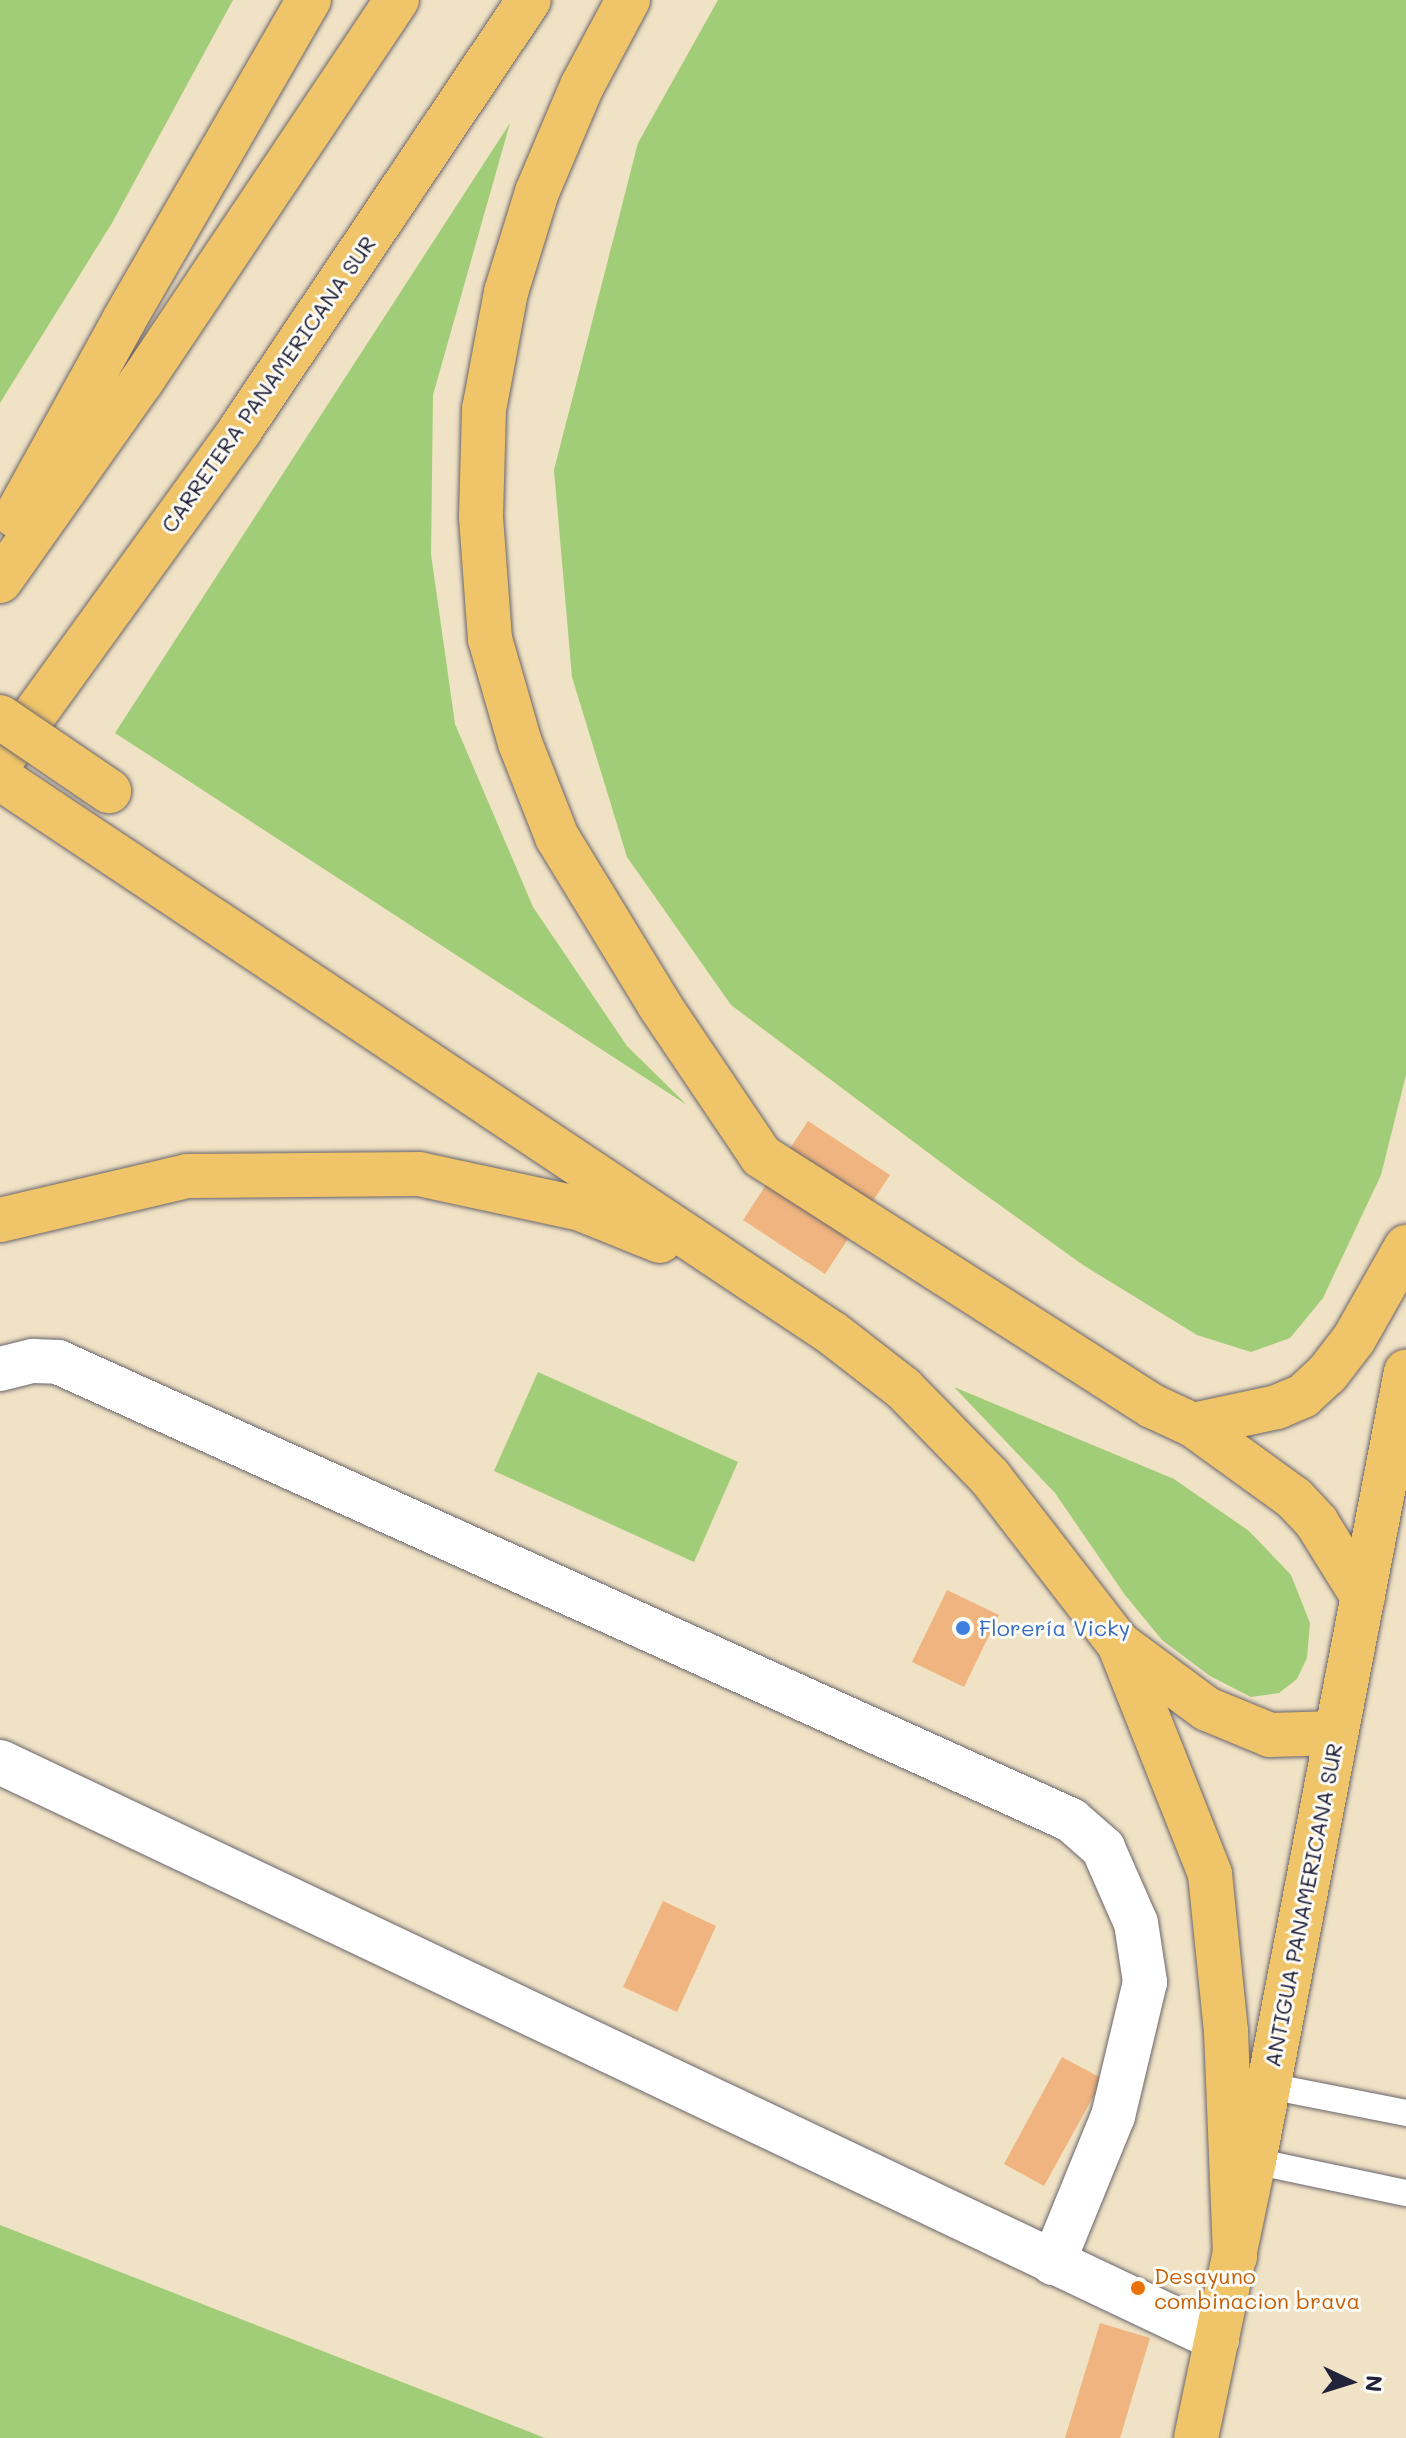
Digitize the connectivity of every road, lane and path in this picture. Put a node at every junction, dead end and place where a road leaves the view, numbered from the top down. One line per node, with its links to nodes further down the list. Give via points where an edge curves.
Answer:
1 (309, 0): 5 (main road)
2 (397, 0): 6 (main road, via 141,382)
3 (529, 0): 8 (main road, CARRETERA PANAMERICANA SUR, via 240,430)
4 (628, 0): 16 (main road, via 582,86 537,192 506,292 484,409 481,517 490,639 520,743 552,824 660,1006 761,1156 1139,1398)
5 (0, 546)
6 (0, 581)
7 (0, 717): 10 (main road, bridge)
8 (0, 762)
9 (0, 778): 13 (main road)
10 (109, 791)
11 (0, 1220): 13 (main road, via 187,1176 419,1174 581,1209)
12 (1406, 1247): 16 (main road, via 1354,1339 1303,1396 1277,1407)
13 (748, 1277): 18 (main road, via 903,1388 989,1476)
14 (0, 1369): 26 (street, via 58,1362 1071,1820 1103,1848 1136,1923 1145,1982 1113,2116)
15 (1406, 1372): 17 (main road, ANTIGUA PANAMERICANA SUR)
16 (1193, 1425): 17 (main road, via 1294,1498 1317,1523)
17 (1363, 1597): 19 (main road, ANTIGUA PANAMERICANA SUR)
18 (1119, 1644): 19 (main road, via 1207,1709 1254,1729 1270,1735); 25 (main road, via 1210,1874 1226,2031)
19 (1336, 1733): 21 (main road, ANTIGUA PANAMERICANA SUR)
20 (0, 1762): 26 (street)
21 (1269, 2086): 22 (lane); 23 (main road, ANTIGUA PANAMERICANA SUR)
22 (1406, 2113)
23 (1254, 2161): 24 (lane); 25 (main road, ANTIGUA PANAMERICANA SUR)
24 (1406, 2193)
25 (1235, 2257): 27 (main road, ANTIGUA PANAMERICANA SUR)
26 (1053, 2263): 27 (street)
27 (1217, 2339): 28 (main road, ANTIGUA PANAMERICANA SUR)
28 (1196, 2438)

